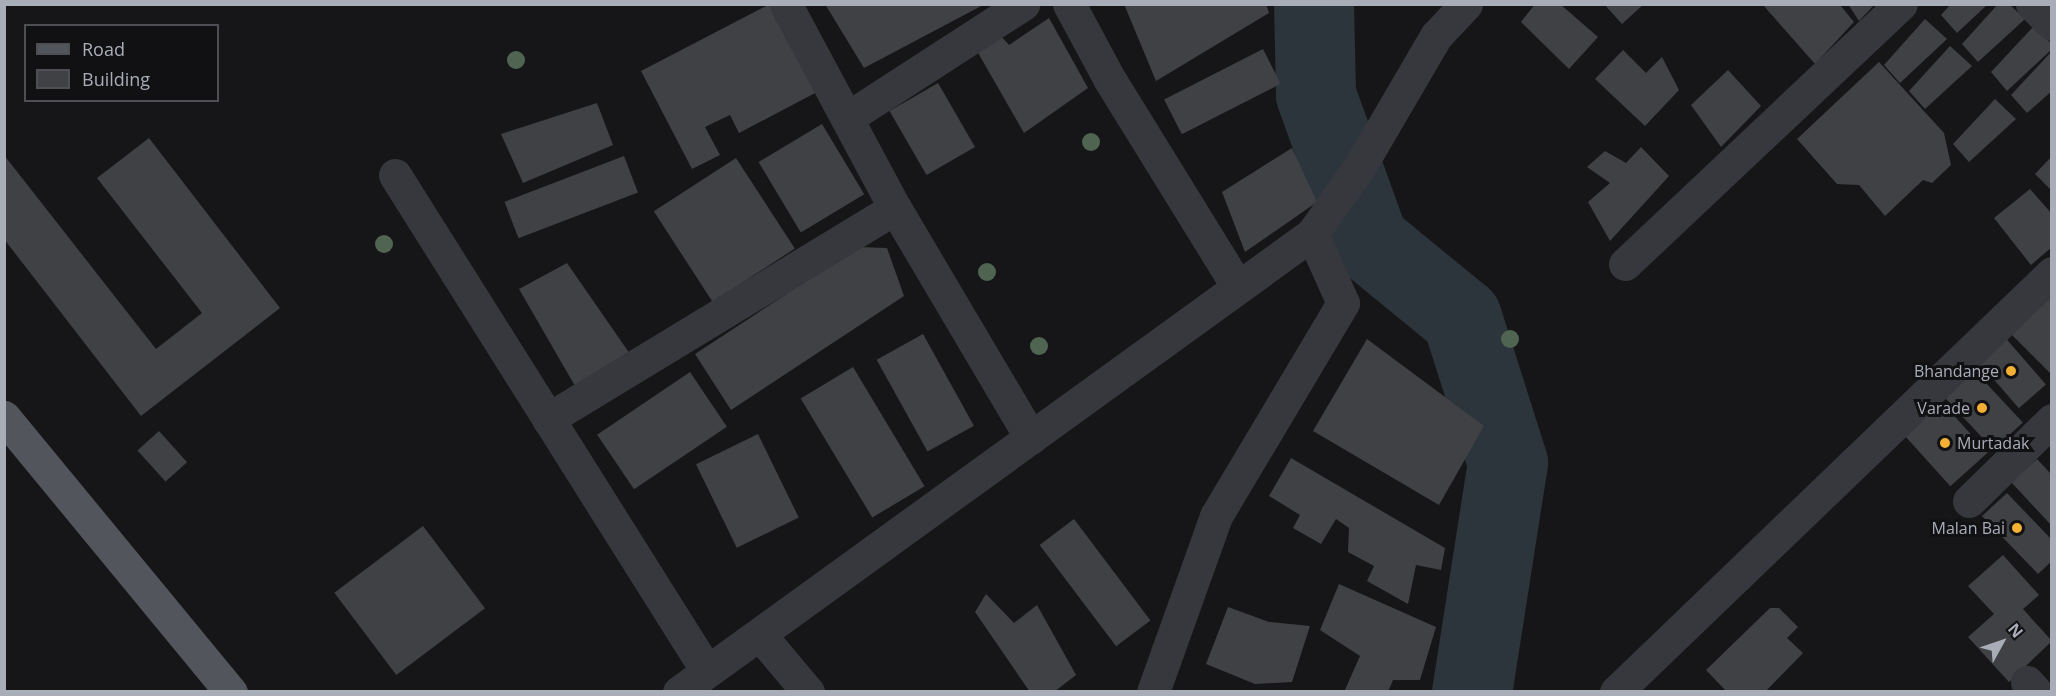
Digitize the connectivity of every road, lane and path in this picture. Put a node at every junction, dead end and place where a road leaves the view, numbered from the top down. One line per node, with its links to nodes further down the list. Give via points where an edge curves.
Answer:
1 (1023, 4): 8 (street)
2 (1069, 4): 14 (street, via 1110,80)
3 (1466, 4): 11 (street, via 1436,36 1360,166)
4 (1901, 4): 12 (street)
5 (2032, 4): 7 (street)
6 (786, 5): 8 (street)
7 (2052, 24)
8 (847, 118): 10 (street)
9 (395, 176): 16 (street)
10 (895, 207): 16 (street); 18 (street)
11 (1312, 234): 14 (street); 25 (street, via 1343,303 1216,516)
12 (1625, 264)
13 (2052, 273): 26 (street)
14 (1238, 287): 18 (street)
15 (4, 417): 22 (main road)
16 (548, 419): 21 (street)
17 (2052, 420): 19 (street)
18 (1031, 438): 20 (street)
19 (1969, 501)
20 (760, 634): 21 (street); 24 (street)
21 (707, 672): 23 (street)
22 (231, 692)
23 (679, 692)
24 (808, 692)
25 (1153, 692)
26 (1616, 692)

